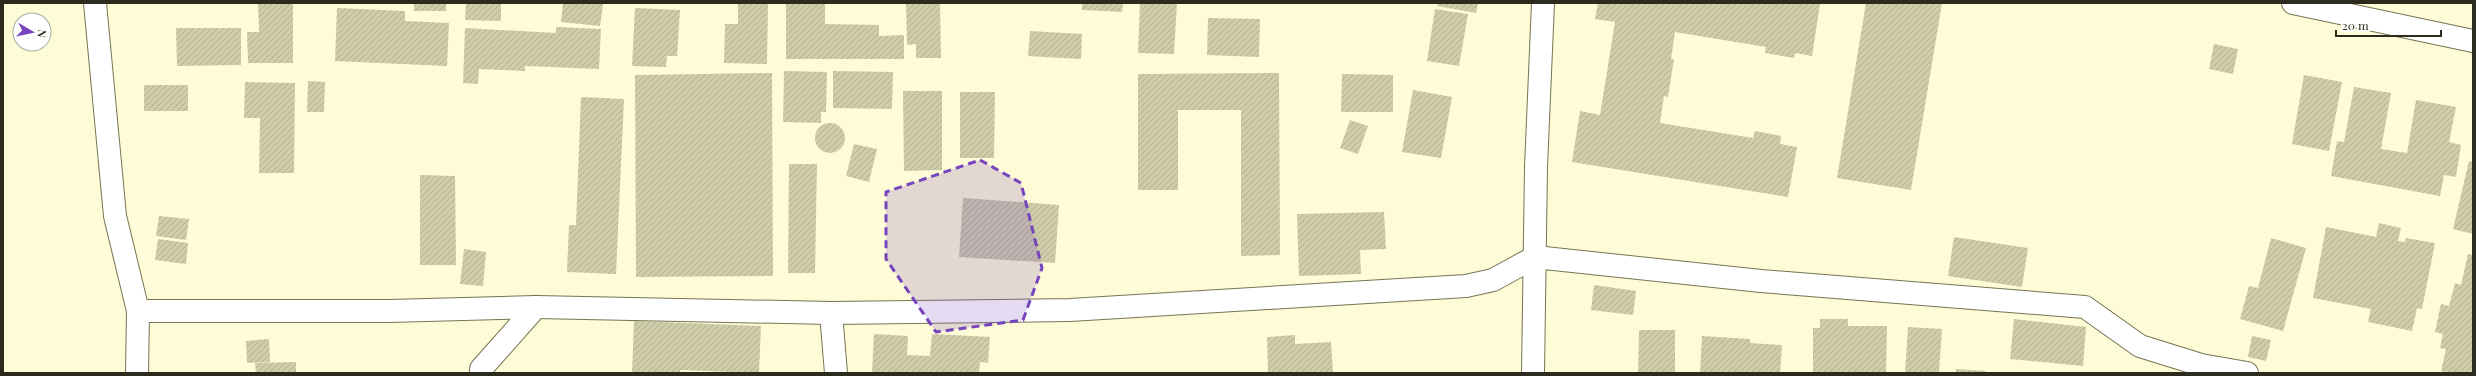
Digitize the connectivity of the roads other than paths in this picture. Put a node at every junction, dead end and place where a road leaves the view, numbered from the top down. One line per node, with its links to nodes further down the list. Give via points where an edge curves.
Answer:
1 (95, 3): 7 (street, via 115,216)
2 (1543, 3): 5 (street, via 1536,167)
3 (2293, 3): 4 (street)
4 (2473, 41)
5 (1536, 257): 8 (street, via 1493,280 1466,286 1070,310); 9 (street, via 1761,281 2085,306 2140,346); 13 (street)
6 (536, 307): 7 (street, via 389,311); 8 (street); 11 (street, via 481,369)
7 (138, 311): 10 (street)
8 (831, 313): 12 (street)
9 (2197, 369): 14 (street)
10 (138, 373)
11 (481, 373)
12 (836, 373)
13 (1533, 373)
14 (2247, 373)

